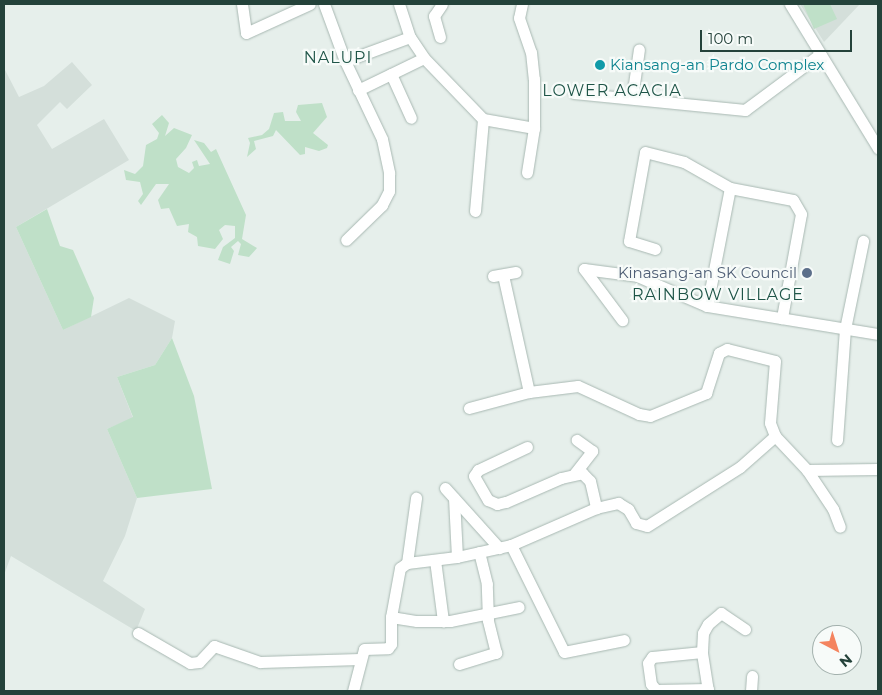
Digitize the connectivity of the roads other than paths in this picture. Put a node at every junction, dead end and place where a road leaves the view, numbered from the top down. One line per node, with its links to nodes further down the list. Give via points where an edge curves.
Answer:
1 (310, 4): 7 (street, via 246,33)
2 (324, 4): 13 (street)
3 (399, 4): 8 (street)
4 (442, 4): 9 (street, via 434,16)
5 (522, 4): 20 (street, via 519,18 531,52 534,80)
6 (790, 4): 11 (street)
7 (245, 5)
8 (410, 37): 12 (street); 13 (street)
9 (440, 37)
10 (639, 49): 17 (street)
11 (820, 54): 17 (street, via 745,110); 21 (street)
12 (424, 58): 14 (street); 19 (street)
13 (345, 61): 15 (street)
14 (391, 74): 15 (street); 18 (street)
15 (358, 90): 25 (street, via 382,139 389,183 382,205)
16 (574, 93): 17 (street)
17 (632, 98)
18 (411, 118)
19 (483, 119): 20 (street); 24 (street)
20 (534, 128): 22 (street)
21 (878, 148)
22 (528, 172)
23 (730, 188): 27 (street, via 693,165 645,152 629,241); 29 (street); 30 (street, via 793,200 798,205 801,214)
24 (476, 211)
25 (346, 240)
26 (863, 241): 32 (street)
27 (655, 249)
28 (516, 272): 34 (street, via 498,275)
29 (707, 306): 30 (street); 31 (street, via 636,276 584,269)
30 (782, 318): 32 (street)
31 (622, 320)
32 (845, 329): 33 (street); 38 (street)
33 (878, 334)
34 (529, 392): 35 (street); 36 (street, via 578,386 650,416 706,393 719,352 727,349 775,361 770,423)
35 (469, 408)
36 (775, 436): 41 (street); 46 (street, via 740,468 647,526 636,523 624,504)
37 (577, 440): 42 (street, via 592,452)
38 (837, 440)
39 (527, 447): 42 (street, via 478,470 474,476 488,500 497,504 506,502)
40 (878, 469): 41 (street)
41 (807, 470): 47 (street, via 833,509)
42 (575, 473): 46 (street, via 582,473 590,481)
43 (445, 488): 45 (street)
44 (416, 498): 52 (street)
45 (454, 498): 48 (street); 50 (street)
46 (596, 508): 48 (street)
47 (840, 527)
48 (505, 546): 49 (street); 59 (street, via 564,652)
49 (479, 552): 50 (street); 54 (street, via 489,599)
50 (457, 557): 51 (street)
51 (435, 560): 52 (street); 56 (street)
52 (407, 563): 55 (street, via 400,568)
53 (519, 607): 54 (street)
54 (488, 615): 56 (street); 62 (street, via 496,653)
55 (391, 617): 56 (street); 61 (street, via 391,644 388,648 367,647)
56 (443, 621)
57 (746, 628): 60 (street, via 732,618 720,613 715,615 703,633)
58 (138, 633): 61 (street, via 190,662 199,662 214,646 260,662)
59 (624, 640)
60 (702, 652): 64 (street); 64 (street, via 652,657 648,663 651,684 656,690)
61 (360, 659): 65 (street)
62 (460, 664)
63 (752, 676): 66 (street)
64 (708, 690)
65 (353, 691)
66 (751, 691)

